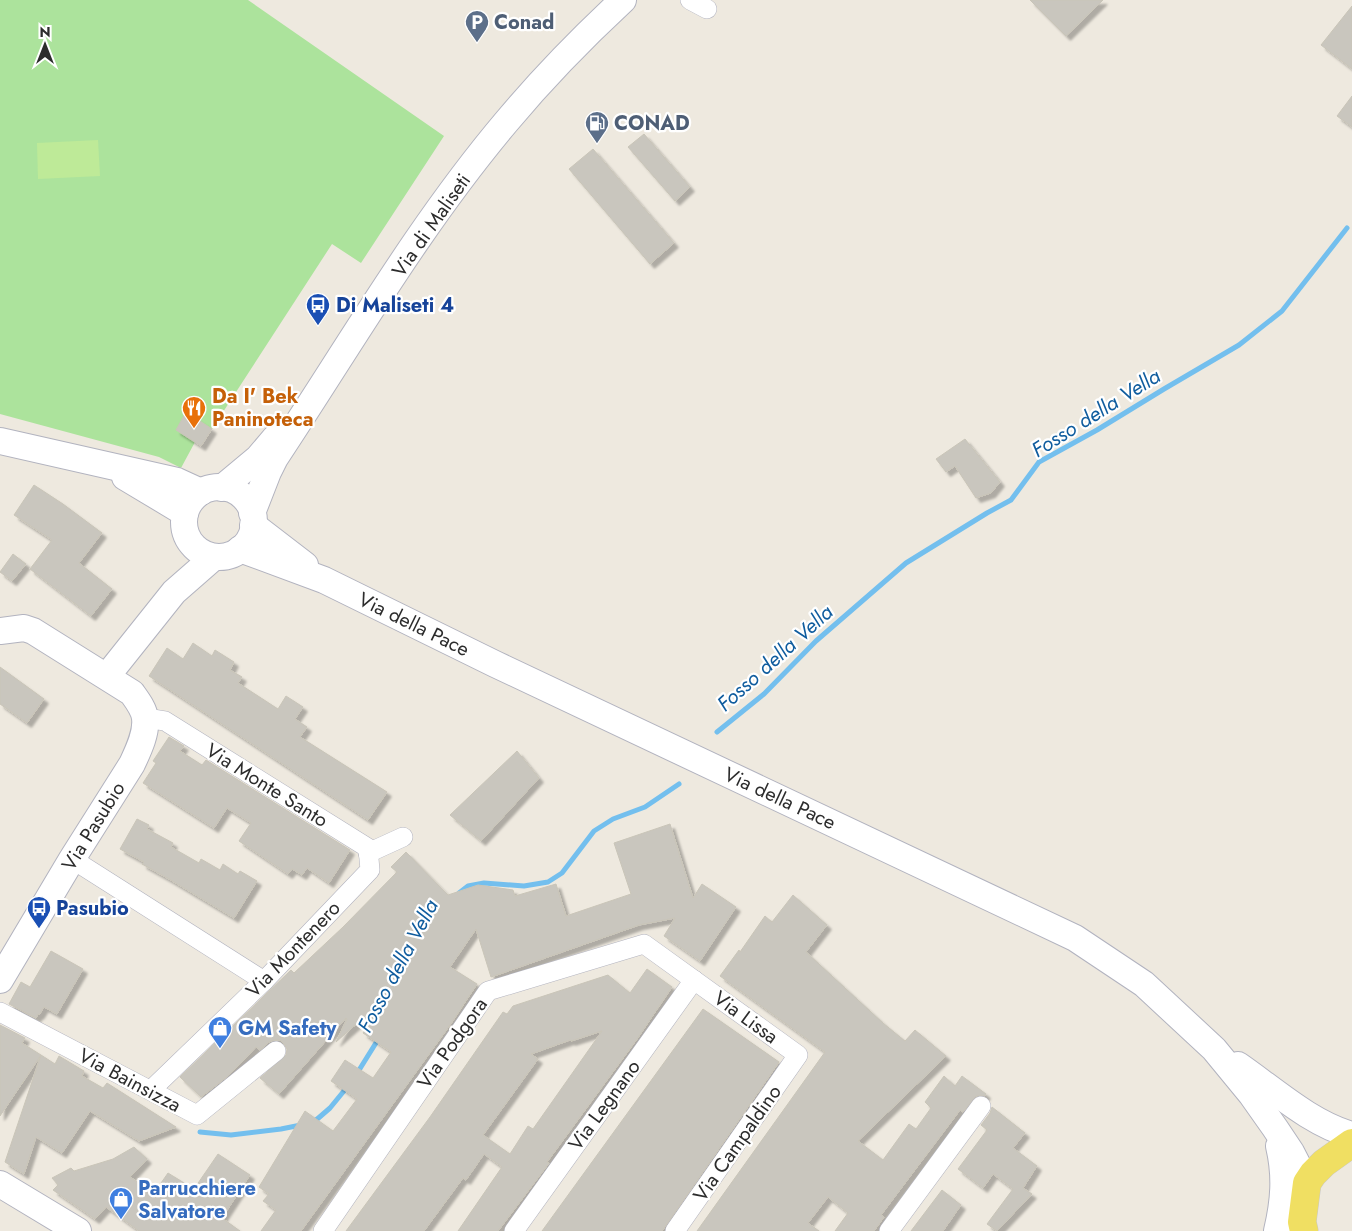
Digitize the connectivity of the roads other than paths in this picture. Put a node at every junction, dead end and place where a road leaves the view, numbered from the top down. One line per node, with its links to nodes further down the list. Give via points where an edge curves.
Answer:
1 (594, 0): 7 (street, Via di Maliseti, via 576,28 498,111 470,146 365,296)
2 (622, 0): 7 (street, Via di Maliseti, via 590,30 507,121)
3 (690, 0): 4 (street, via 707,9)
4 (703, 0)
5 (0, 441): 6 (street)
6 (98, 462): 8 (street); 9 (street)
7 (258, 468): 8 (street); 10 (street)
8 (212, 490): 9 (street, via 194,497); 10 (street, via 232,490 241,496 248,503)
9 (185, 513): 11 (street, via 186,534)
10 (253, 519): 12 (street, via 247,543); 14 (street)
11 (191, 543): 13 (street, via 197,550); 15 (street)
12 (240, 549): 13 (street, via 223,557); 14 (street)
13 (214, 557): 15 (street)
14 (324, 580): 26 (street, Via della Pace, via 1075,938 1144,984)
15 (174, 592): 17 (street)
16 (0, 631): 17 (street, via 24,628 33,631)
17 (107, 676): 18 (street, via 132,693)
18 (146, 718): 20 (street, Via Pasubio, via 132,764); 21 (street, Via Monte Santo, via 165,721 368,848)
19 (403, 837): 21 (street)
20 (72, 859): 22 (street, Via Pasubio); 24 (street)
21 (369, 862): 24 (street, Via Montenero)
22 (0, 980)
23 (694, 980): 28 (street, Via Lissa); 36 (street, Via Legnano); 39 (street, Via Podgora, via 644,944 488,991)
24 (264, 981): 29 (street, Via Montenero)
25 (0, 1012): 29 (street, Via Bainsizza)
26 (1214, 1049): 31 (street); 32 (street, via 1324,1124)
27 (276, 1051): 29 (street, Via Bainsizza, via 197,1115)
28 (798, 1055): 40 (street, Via Campaldino)
29 (151, 1090)
30 (981, 1106): 41 (street)
31 (1275, 1128): 34 (street); 37 (street, via 1282,1160 1283,1204)
32 (1352, 1135)
33 (1352, 1143): 34 (main road, via 1324,1163)
34 (1307, 1183): 37 (main road, via 1302,1216)
35 (0, 1184): 38 (street)
36 (517, 1230)
37 (1296, 1230)
38 (78, 1231)
39 (323, 1231)
40 (674, 1231)
41 (889, 1231)

